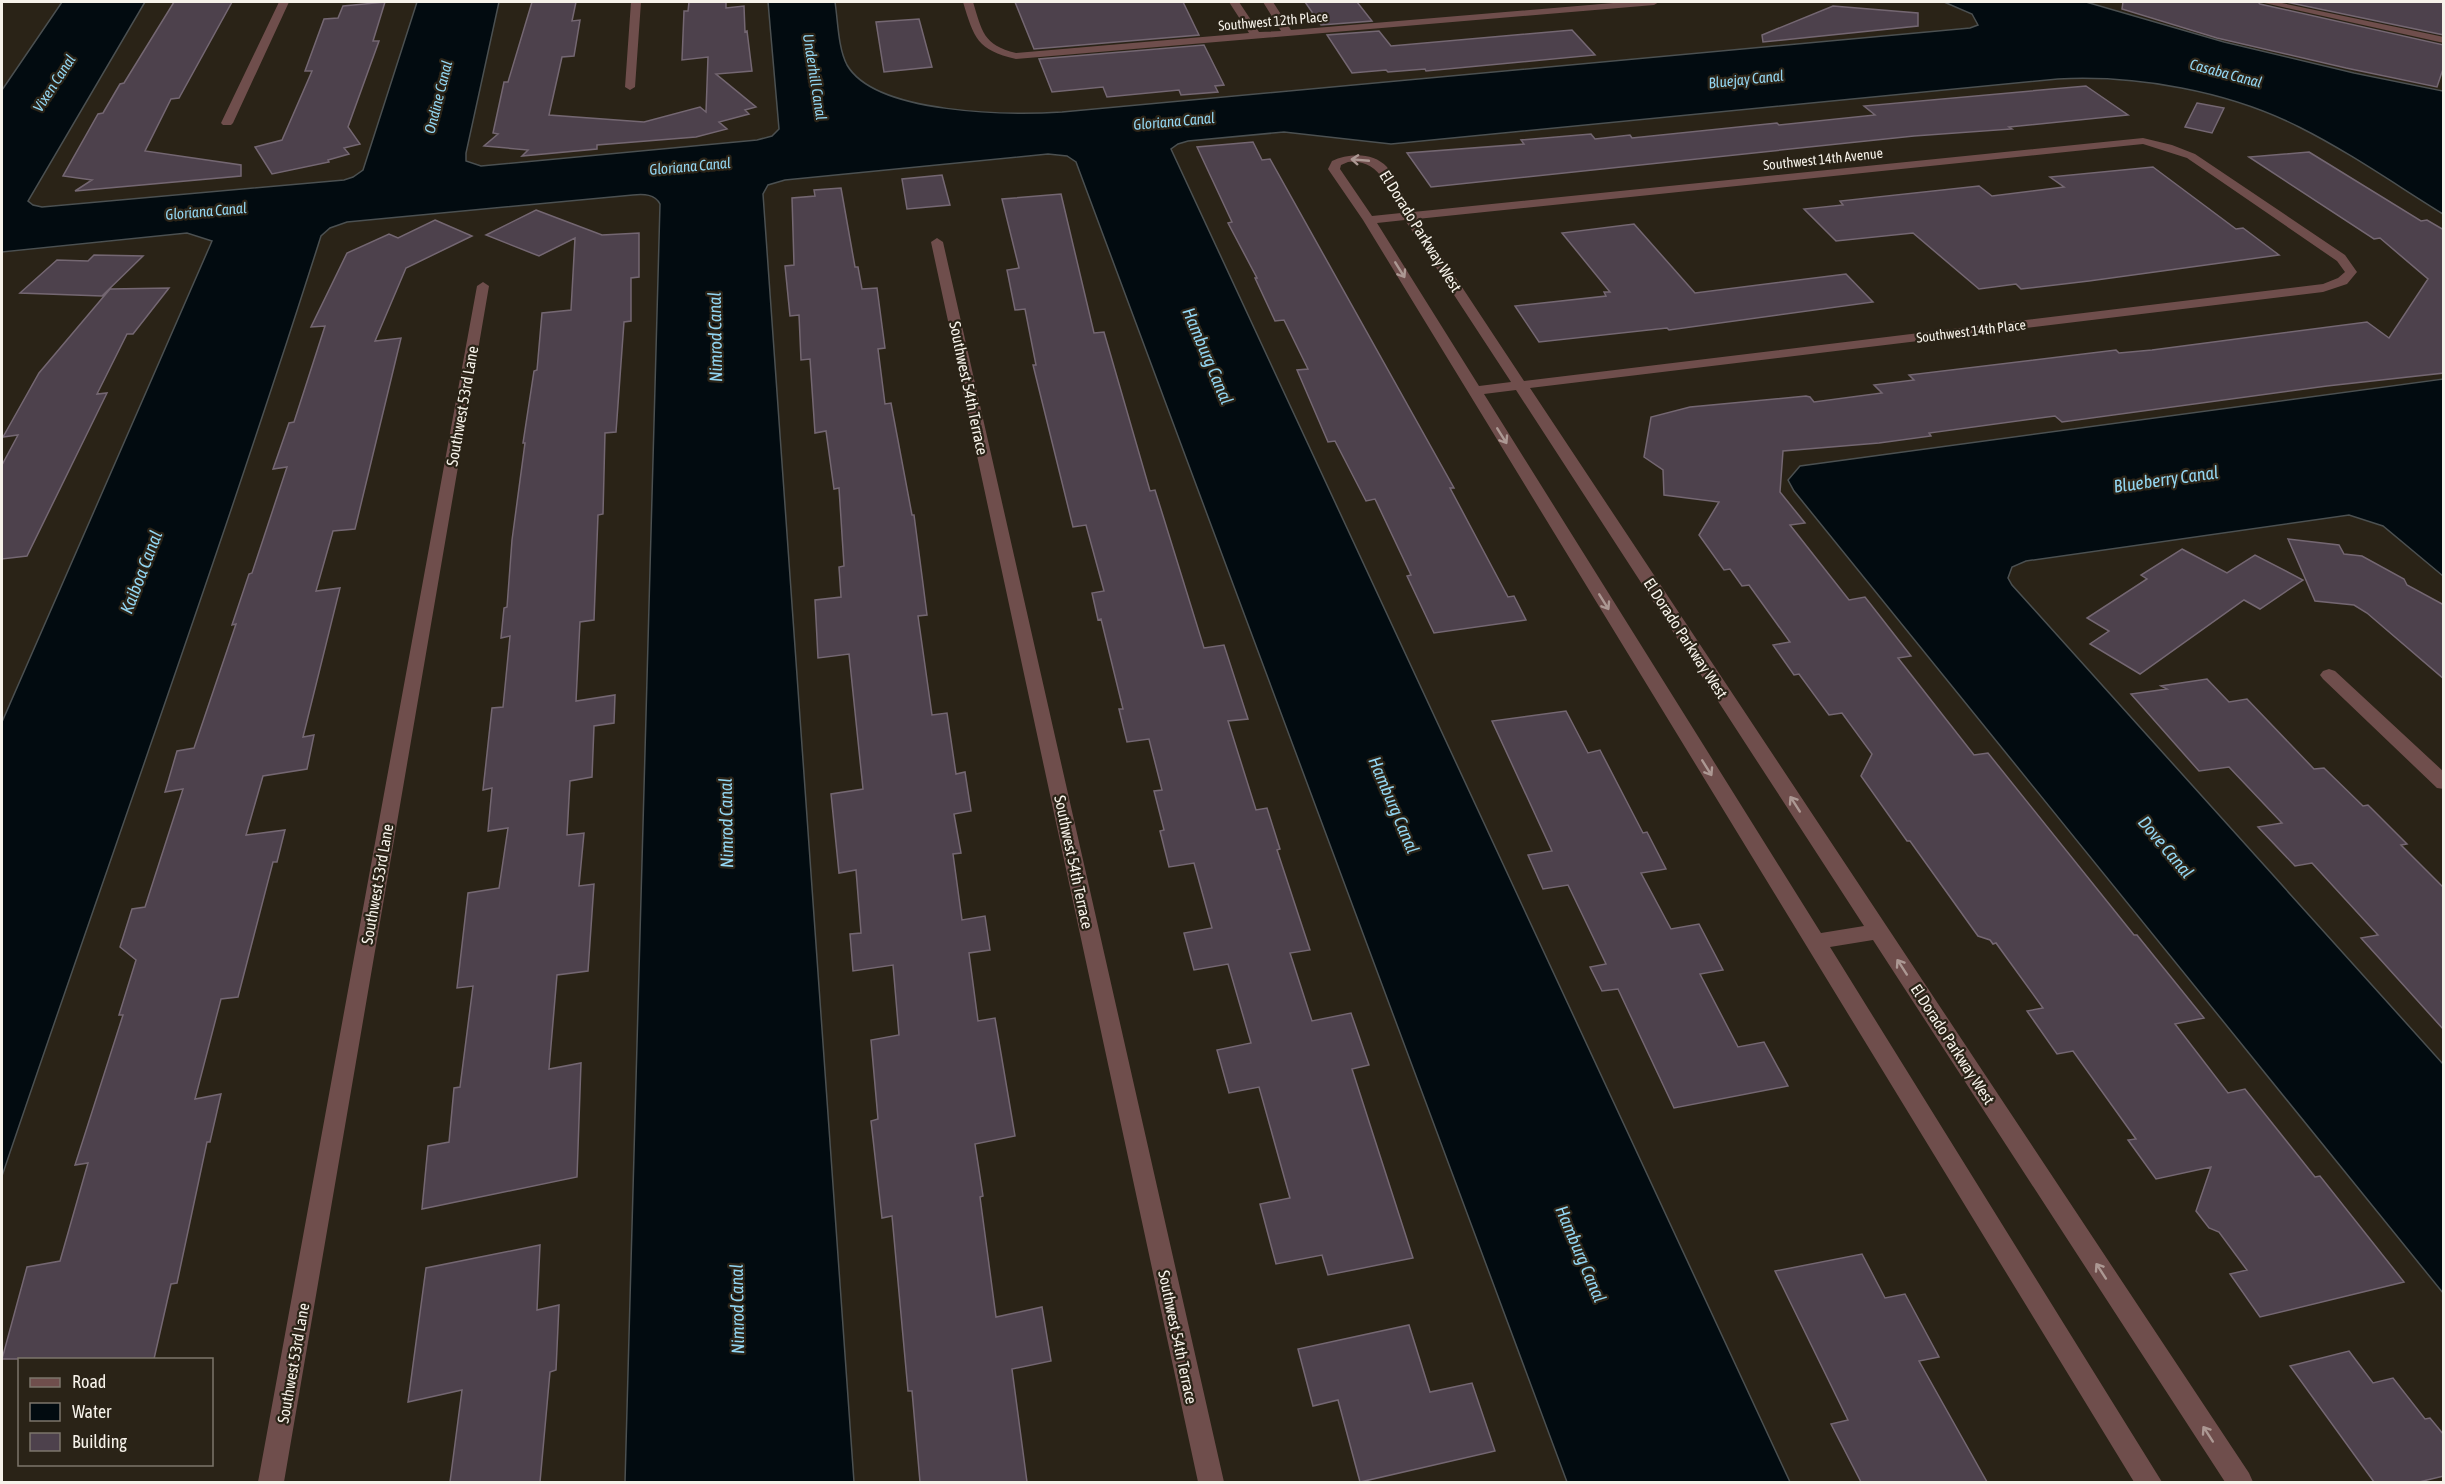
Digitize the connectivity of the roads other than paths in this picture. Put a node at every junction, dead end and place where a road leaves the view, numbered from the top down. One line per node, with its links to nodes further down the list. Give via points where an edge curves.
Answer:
1 (284, 2): 12 (street)
2 (636, 2): 11 (street)
3 (968, 2): 9 (street, Southwest 12th Place, via 980,39 1002,54 1032,56)
4 (1234, 2): 9 (street)
5 (1268, 2): 8 (street)
6 (1654, 2): 8 (street, Southwest 12th Place)
7 (2265, 2): 10 (street)
8 (1288, 33): 9 (street, Southwest 12th Place)
9 (1256, 36)
10 (2444, 40)
11 (630, 87)
12 (227, 123)
13 (2264, 205): 14 (street, Southwest 14th Avenue, via 2191,156 2157,144 2129,141); 18 (street, Southwest 14th Place, via 2341,258 2350,272 2347,278 2323,288)
14 (1409, 216): 15 (street, Southwest 14th Avenue); 15 (street, El Dorado Parkway West, one-way to 15, via 1375,162 1340,161 1334,169 1336,174); 18 (street, El Dorado Parkway West)
15 (1369, 220): 19 (street, El Dorado Parkway West, one-way to 19)
16 (937, 242): 25 (street, Southwest 54th Terrace)
17 (483, 286): 24 (street, Southwest 53rd Lane)
18 (1520, 385): 19 (street, Southwest 14th Place); 22 (street, El Dorado Parkway West, one-way to 18)
19 (1474, 391): 23 (street, El Dorado Parkway West, one-way to 23)
20 (2329, 675): 21 (street)
21 (2444, 783)
22 (1878, 931): 23 (street); 27 (street, El Dorado Parkway West, one-way to 22)
23 (1815, 942): 26 (street, El Dorado Parkway West)
24 (272, 1482)
25 (1210, 1482)
26 (2149, 1482)
27 (2240, 1482)

